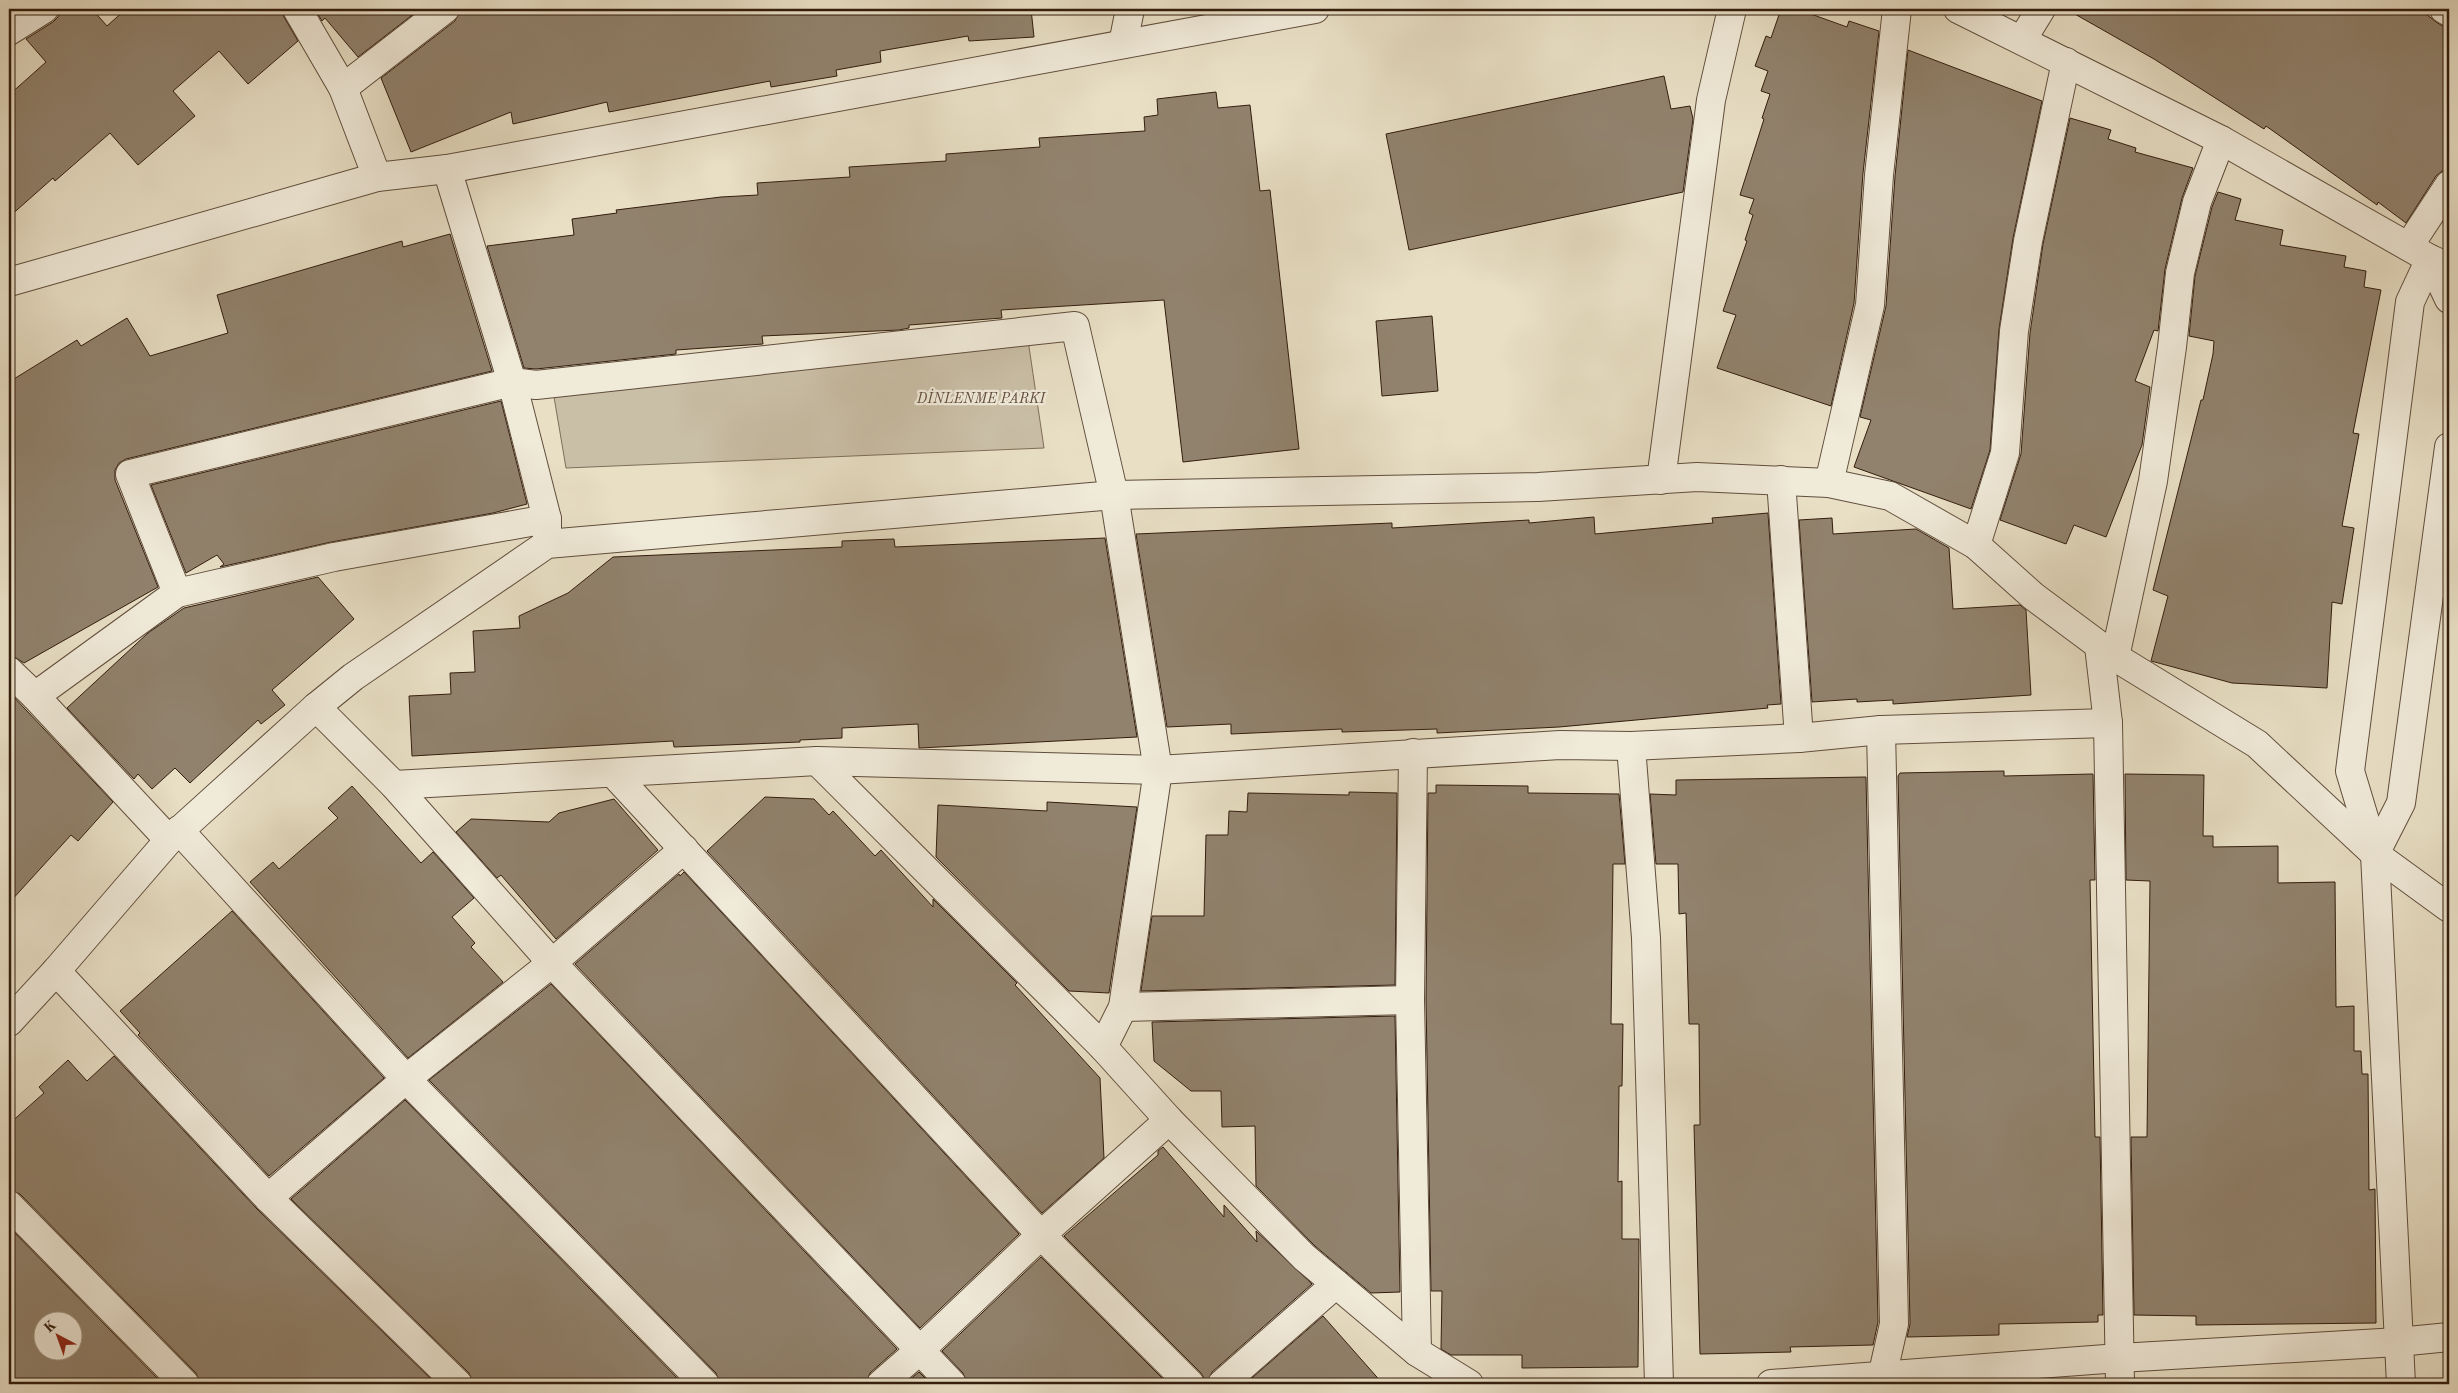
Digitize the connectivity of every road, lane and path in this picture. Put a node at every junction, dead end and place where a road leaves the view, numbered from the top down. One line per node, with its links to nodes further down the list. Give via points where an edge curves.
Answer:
1 (44, 9): 12 (street)
2 (297, 9): 16 (street)
3 (445, 9): 16 (street)
4 (1130, 9): 14 (street)
5 (1315, 9): 14 (street)
6 (1732, 9): 26 (street, via 1711,100)
7 (1897, 9): 28 (street, via 1879,175 1870,305)
8 (1958, 9): 13 (street)
9 (2041, 9): 13 (street)
10 (2444, 9): 11 (street)
11 (2449, 12)
12 (9, 31)
13 (2022, 40): 15 (street)
14 (1123, 44): 18 (street)
15 (2066, 62): 17 (street); 31 (street, via 2028,241 2014,331 2005,453)
16 (344, 88): 19 (street)
17 (2220, 140): 21 (street); 33 (street, via 2197,202 2180,273 2153,481)
18 (447, 169): 19 (street); 24 (street)
19 (377, 177): 22 (street)
20 (2449, 185): 21 (street)
21 (2429, 257): 23 (street); 48 (street, via 2410,302 2350,772)
22 (9, 282)
23 (2449, 299)
24 (512, 382): 29 (street, via 536,386 1075,326); 30 (street); 32 (street, via 130,474)
25 (2449, 447): 48 (street, via 2401,803)
26 (1661, 480): 27 (street, via 1697,477); 29 (street, via 1538,487)
27 (1781, 480): 28 (street); 39 (street)
28 (1829, 483): 31 (street, via 1890,496)
29 (1114, 495): 30 (street); 43 (street)
30 (547, 531): 32 (street, via 334,557); 36 (street)
31 (1976, 545): 33 (street, via 2033,596)
32 (177, 593): 35 (street)
33 (2107, 651): 37 (street); 48 (street, via 2257,744)
34 (9, 671): 35 (street)
35 (35, 696): 46 (street)
36 (316, 707): 45 (street); 46 (street)
37 (2108, 723): 38 (street); 66 (street)
38 (1881, 730): 39 (street); 67 (street, via 1894,1324)
39 (1799, 738): 40 (street)
40 (1632, 746): 41 (street, via 1560,745); 76 (street, via 1646,938)
41 (1413, 753): 43 (street); 52 (street)
42 (816, 761): 43 (street); 44 (street); 55 (street)
43 (1158, 770): 53 (street)
44 (613, 773): 45 (street); 47 (street)
45 (394, 785): 50 (street)
46 (174, 835): 51 (street); 56 (street)
47 (684, 849): 50 (street); 60 (street)
48 (2375, 854): 49 (street); 63 (street)
49 (2449, 908)
50 (552, 963): 56 (street); 64 (street)
51 (56, 972): 54 (street); 58 (street)
52 (1410, 1000): 53 (street); 65 (street)
53 (1123, 1007): 55 (street)
54 (9, 1022)
55 (1103, 1047): 57 (street)
56 (406, 1079): 58 (street); 70 (street)
57 (1169, 1120): 60 (street); 61 (street, via 1304,1257)
58 (268, 1198): 69 (street)
59 (9, 1206): 68 (street)
60 (1041, 1235): 64 (street); 73 (street)
61 (1336, 1284): 65 (street); 74 (street)
62 (2449, 1336): 63 (street)
63 (2398, 1342): 66 (street); 79 (street)
64 (920, 1350): 71 (street); 72 (street)
65 (1417, 1352): 75 (street)
66 (2119, 1358): 67 (street); 78 (street)
67 (1883, 1381): 77 (street)
68 (185, 1384)
69 (458, 1384)
70 (705, 1384)
71 (881, 1384)
72 (952, 1384)
73 (1190, 1384)
74 (1222, 1384)
75 (1469, 1384)
76 (1659, 1384)
77 (1771, 1384)
78 (2120, 1384)
79 (2401, 1384)

